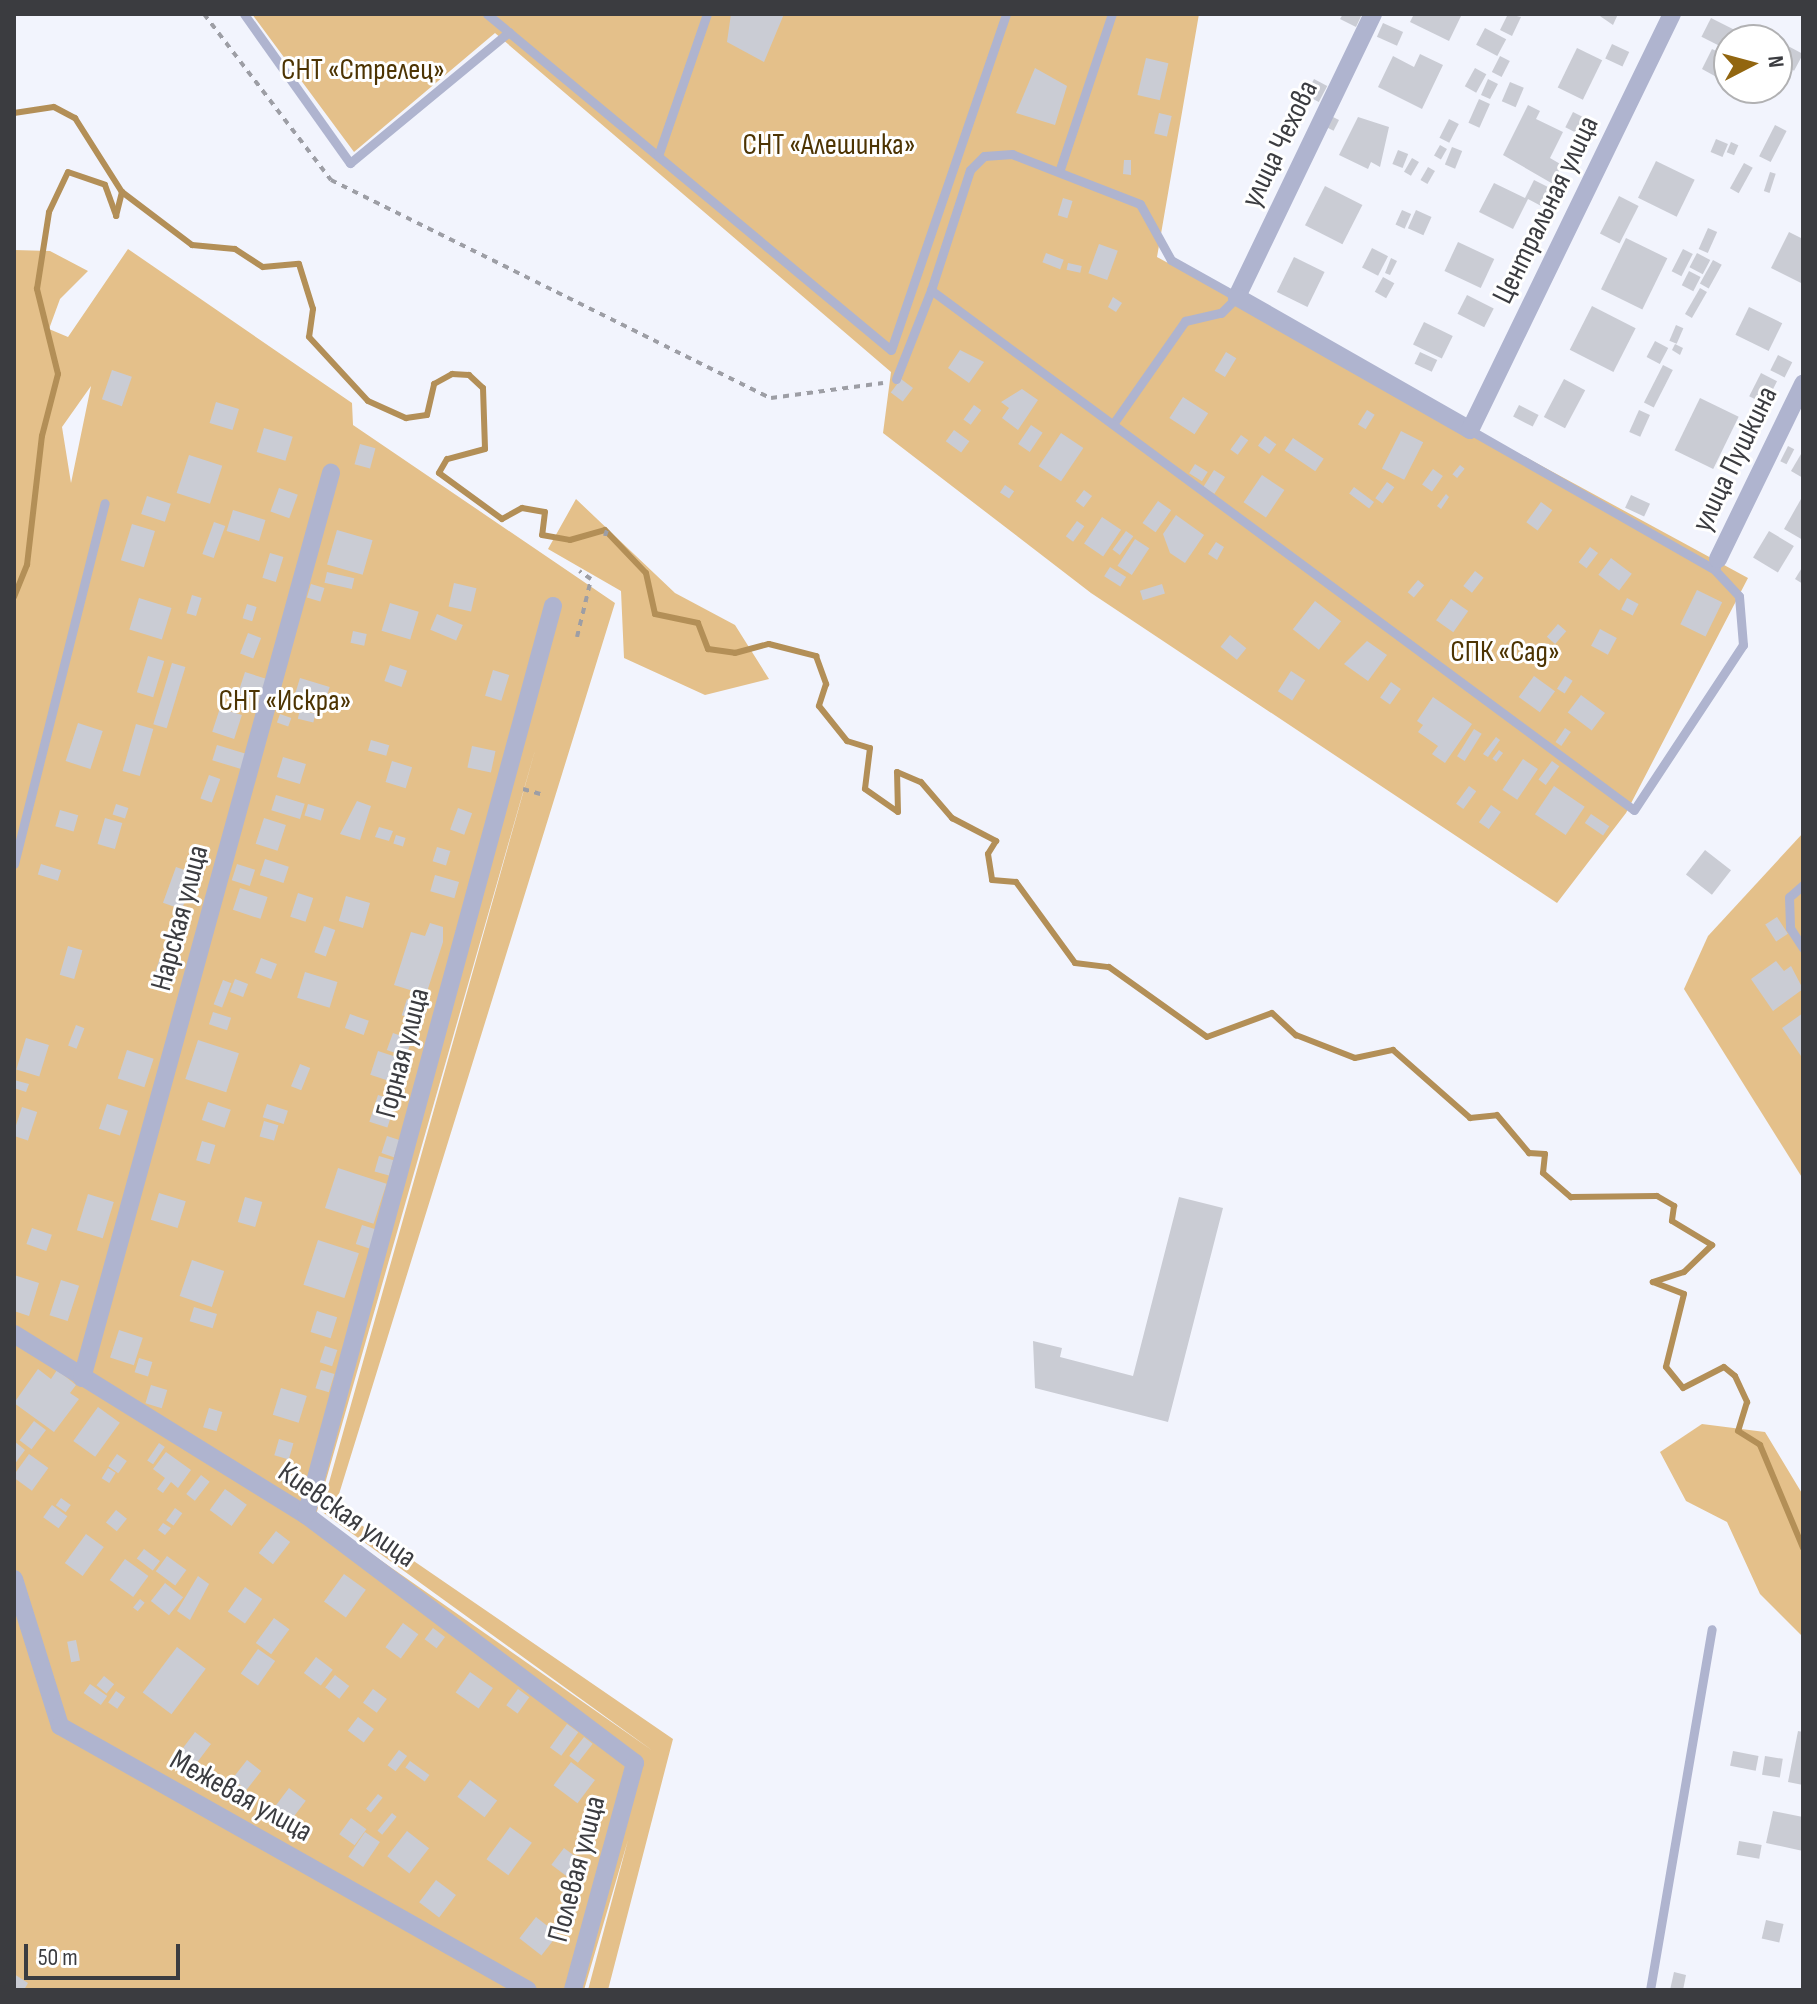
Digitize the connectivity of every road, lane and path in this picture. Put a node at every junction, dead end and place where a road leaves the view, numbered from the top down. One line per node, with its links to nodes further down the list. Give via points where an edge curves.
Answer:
1 (204, 14): 14 (path, via 331,180 771,398)
2 (244, 14): 9 (lane, via 350,163)
3 (487, 14): 9 (lane)
4 (707, 14): 10 (lane)
5 (1006, 14): 10 (lane, via 891,350)
6 (1112, 14): 11 (lane)
7 (1373, 14): 13 (street, улица Чехова)
8 (1672, 14): 17 (street, Центральная улица)
9 (509, 32): 10 (lane)
10 (658, 156)
11 (1059, 172): 12 (lane, via 1012,154 984,156 970,170); 13 (lane, via 1140,204 1171,260)
12 (931, 290): 14 (lane); 16 (lane)
13 (1237, 297): 16 (lane, via 1221,313 1185,321); 17 (street)
14 (896, 379)
15 (1803, 384): 22 (street, улица Пушкина)
16 (1113, 424): 22 (lane, via 1634,810 1743,645 1739,596)
17 (1470, 430): 22 (lane)
18 (331, 473): 30 (street, Нарская улица)
19 (105, 503): 26 (lane)
20 (607, 530): 21 (path)
21 (605, 536)
22 (1716, 564)
23 (579, 571): 25 (path, via 591,579)
24 (553, 606): 31 (street, Горная улица)
25 (577, 637)
26 (14, 864)
27 (1803, 885): 28 (lane, via 1789,897 1790,928)
28 (1803, 948)
29 (14, 1334): 30 (street, Киевская улица)
30 (82, 1378): 31 (street, Киевская улица)
31 (306, 1515): 34 (street, Киевская улица)
32 (14, 1579): 35 (street, Межевая улица, via 60,1726)
33 (1712, 1629): 37 (lane)
34 (635, 1763): 36 (street, Полевая улица)
35 (528, 1990)
36 (573, 1990)
37 (1650, 1990)

